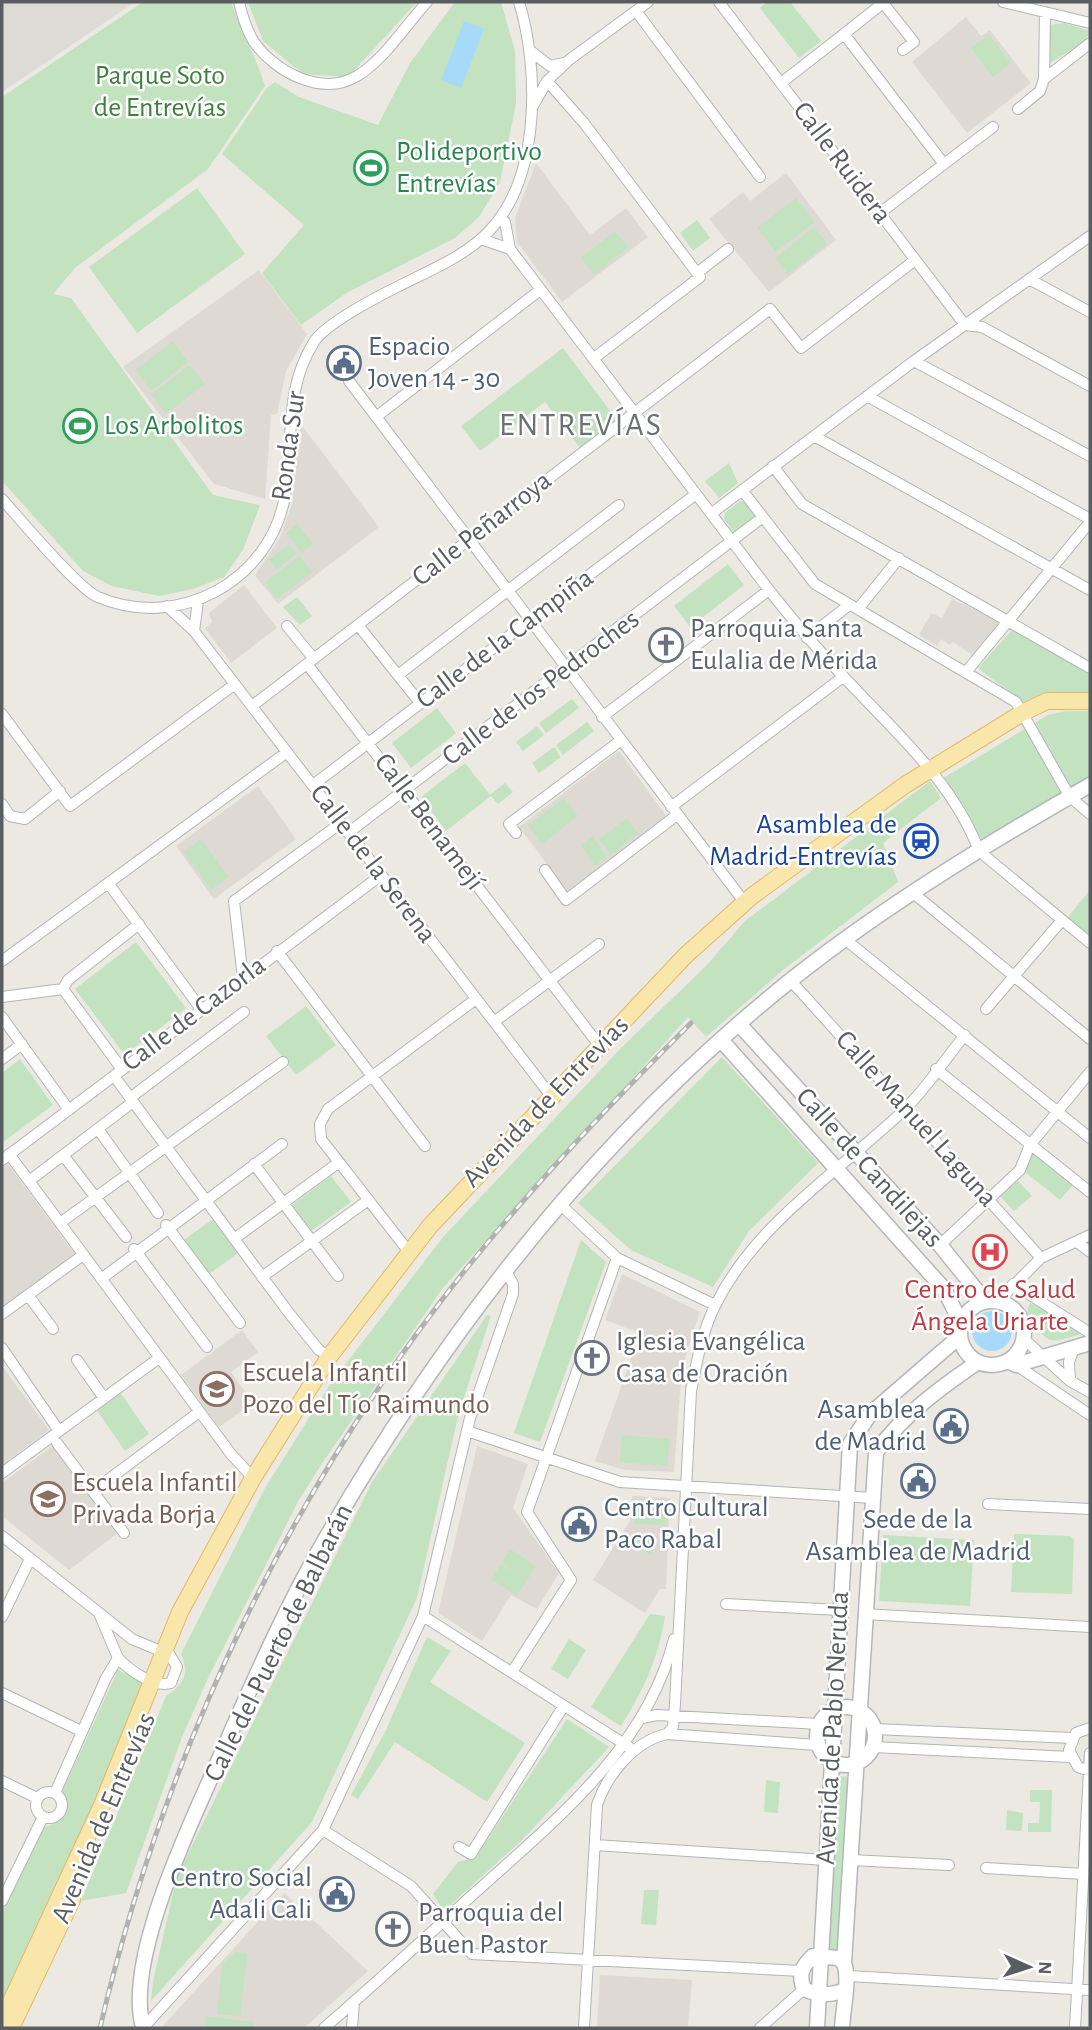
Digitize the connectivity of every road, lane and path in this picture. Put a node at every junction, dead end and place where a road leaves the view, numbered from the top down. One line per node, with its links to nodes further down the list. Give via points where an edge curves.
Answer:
1 (239, 2): 2 (street, via 253,41 278,66 296,77 331,83 368,68)
2 (427, 2)
3 (519, 2): 13 (street, Ronda Sur)
4 (648, 2): 7 (street)
5 (719, 2): 17 (street, Calle Ruidera)
6 (1003, 2): 8 (street)
7 (636, 11): 14 (street); 22 (street)
8 (1045, 12): 9 (street); 15 (street)
9 (1090, 23)
10 (844, 34): 12 (street, via 883,3 914,42); 17 (street); 21 (street)
11 (1089, 44): 15 (street)
12 (904, 50)
13 (531, 52): 14 (street, via 550,66); 19 (street, Ronda Sur)
14 (569, 61): 16 (street)
15 (1044, 79): 18 (street, via 1040,91)
16 (547, 81): 19 (street); 30 (street)
17 (781, 83): 23 (street, Calle Ruidera)
18 (1018, 109)
19 (531, 110): 24 (street, Ronda Sur, via 519,181)
20 (993, 127): 21 (street)
21 (944, 164): 23 (street)
22 (760, 177)
23 (880, 213): 29 (street, Calle Ruidera)
24 (500, 219): 26 (street, Ronda Sur); 28 (street, via 505,222)
25 (1089, 238): 31 (street)
26 (481, 239): 28 (street); 59 (street, Ronda Sur, via 363,305 314,340 292,391 285,497 279,517 241,575)
27 (728, 248): 30 (street)
28 (510, 249): 32 (street)
29 (915, 260): 34 (street, Calle Ruidera); 40 (street, Calle Peñarroya, via 801,348 770,309)
30 (697, 273): 35 (street, via 699,277)
31 (1029, 279): 33 (street); 34 (street)
32 (540, 290): 35 (street); 41 (street)
33 (1090, 312)
34 (965, 325): 36 (street); 38 (street, via 982,327)
35 (593, 359): 40 (street)
36 (914, 360): 39 (street); 43 (street)
37 (349, 381): 41 (street)
38 (1090, 386)
39 (867, 396): 42 (street); 51 (street)
40 (634, 413): 46 (street); 52 (street, Calle Peñarroya)
41 (376, 417): 52 (street)
42 (814, 436): 44 (street); 55 (street)
43 (1090, 456)
44 (773, 466): 45 (street); 54 (street, via 802,504)
45 (742, 490): 49 (street); 50 (street)
46 (696, 494): 49 (street); 62 (street, Calle de la Campiña)
47 (2, 499): 60 (street, Ronda Sur, via 96,597 138,607)
48 (619, 505): 58 (street)
49 (712, 513): 53 (street)
50 (763, 517): 53 (street, Calle de los Pedroches); 61 (street, via 815,584)
51 (1090, 521): 55 (street)
52 (469, 540): 58 (street); 64 (street, Calle Peñarroya)
53 (733, 541): 56 (street); 70 (street, Calle de los Pedroches)
54 (899, 558): 61 (street); 63 (street)
55 (1052, 569): 57 (street); 63 (street)
56 (769, 590): 67 (street); 80 (street)
57 (1090, 590)
58 (507, 591): 62 (street); 72 (street)
59 (198, 601): 60 (street, Ronda Sur); 66 (street)
60 (167, 606): 66 (street, Calle de la Serena)
61 (853, 607): 67 (street); 71 (street)
62 (529, 620): 70 (street); 76 (street, Calle de la Campiña)
63 (1010, 621): 69 (street); 71 (street)
64 (358, 625): 68 (street, Calle Peñarroya); 72 (street)
65 (287, 626): 68 (street, Calle Benamejí)
66 (194, 631): 74 (street, Calle de la Serena)
67 (807, 638): 73 (street)
68 (310, 661): 77 (street); 82 (street, Calle Benamejí)
69 (1090, 668)
70 (566, 669): 80 (street); 87 (street, Calle de los Pedroches)
71 (966, 672): 78 (street, via 1009,696)
72 (398, 675): 76 (street)
73 (843, 677): 84 (street); 91 (street)
74 (235, 684): 77 (street, Calle de la Serena); 88 (street, via 70,806)
75 (1090, 701): 78 (main road, Avenida de Entrevías, via 1047,701)
76 (420, 703): 82 (street, Calle de la Campiña)
77 (252, 706): 83 (street, Calle de la Serena)
78 (1024, 712): 84 (main road, Avenida de Entrevías); 89 (street)
79 (2, 716): 88 (street)
80 (602, 717): 81 (street)
81 (620, 741): 91 (street); 95 (street, via 509,824)
82 (369, 743): 85 (street, Calle de la Campiña); 87 (street, Calle Benamejí)
83 (287, 752): 85 (street, Calle de la Serena); 99 (street)
84 (929, 770): 96 (street); 101 (main road, Avenida de Entrevías)
85 (313, 785): 93 (street, Calle de la Serena)
86 (1090, 785): 89 (street, Calle del Puerto de Balbarán)
87 (406, 790): 94 (street, Calle de los Pedroches); 112 (street, Calle Benamejí)
88 (60, 791): 90 (street, via 25,819 10,816)
89 (1070, 797): 92 (street); 96 (street, Calle del Puerto de Balbarán)
90 (2, 804)
91 (674, 811): 97 (street, via 566,900); 101 (street)
92 (1090, 814)
93 (341, 822): 94 (street, Calle de la Serena); 110 (street, via 234,901)
94 (348, 833): 98 (street, Calle de la Serena)
95 (516, 833)
96 (979, 852): 100 (street, Calle del Puerto de Balbarán); 102 (street)
97 (545, 870)
98 (380, 876): 107 (street, Calle de Cazorla); 115 (street, Calle de la Serena)
99 (108, 883): 103 (street); 108 (street)
100 (912, 892): 104 (street, Calle del Puerto de Balbarán); 109 (street)
101 (745, 903): 127 (main road, Avenida de Entrevías)
102 (1062, 920): 105 (street); 109 (street)
103 (139, 924): 113 (street, via 68,980); 116 (street)
104 (846, 940): 111 (street, Calle del Puerto de Balbarán); 122 (street)
105 (1090, 943)
106 (599, 944): 112 (street)
107 (277, 951): 110 (street, Calle de Cazorla); 134 (street)
108 (2, 961)
109 (1014, 976): 117 (street); 124 (street)
110 (243, 978): 116 (street, Calle de Cazorla)
111 (790, 981): 121 (street, Calle del Puerto de Balbarán); 137 (street, Calle Manuel Laguna)
112 (550, 982): 120 (street); 127 (street, Calle Benamejí)
113 (63, 989): 114 (street); 132 (street)
114 (2, 996)
115 (476, 999): 120 (street, Calle de la Serena); 134 (street)
116 (201, 1009): 132 (street, Calle de Cazorla)
117 (986, 1009)
118 (244, 1012): 136 (street)
119 (2, 1017): 126 (street)
120 (494, 1022): 135 (street, Calle de la Serena)
121 (739, 1024): 123 (street, Calle de Candilejas); 125 (street, Calle del Puerto de Balbarán)
122 (965, 1035): 131 (street); 139 (street)
123 (750, 1037): 128 (street, via 734,1039); 146 (street, Calle de Candilejas)
124 (1090, 1039)
125 (720, 1040): 128 (street, Calle de Candilejas); 160 (street, Calle del Puerto de Balbarán, via 616,1142)
126 (22, 1044): 129 (street); 138 (street)
127 (599, 1045): 135 (main road, Avenida de Entrevías)
128 (734, 1055): 151 (street, Calle de Candilejas)
129 (2, 1059)
130 (283, 1062): 145 (street)
131 (936, 1069): 137 (street); 143 (street)
132 (118, 1072): 136 (street); 138 (street, Calle de Cazorla)
133 (1090, 1072): 139 (street)
134 (372, 1077): 144 (street); 149 (street, via 328,1109 319,1133)
135 (551, 1096): 171 (main road, Avenida de Entrevías)
136 (132, 1100): 140 (street); 145 (street)
137 (907, 1108): 146 (street); 156 (street, Calle Manuel Laguna)
138 (69, 1110): 148 (street, Calle de Cazorla)
139 (1058, 1111): 141 (street); 143 (street)
140 (98, 1129): 147 (street); 152 (street)
141 (1090, 1138)
142 (282, 1144): 150 (street)
143 (1030, 1145): 154 (street); 156 (street, via 1020,1170)
144 (425, 1146)
145 (167, 1147): 152 (street); 158 (street)
146 (855, 1152): 151 (street); 169 (street, Calle de Candilejas)
147 (64, 1155): 153 (street); 155 (street)
148 (5, 1157): 153 (street)
149 (338, 1163): 157 (street); 159 (street)
150 (254, 1164): 158 (street); 159 (street)
151 (838, 1168): 183 (street, via 739,1263); 187 (street, Calle de Candilejas, via 944,1289)
152 (128, 1173): 155 (street); 161 (street)
153 (29, 1181): 162 (street)
154 (1090, 1192)
155 (96, 1198): 162 (street); 165 (street)
156 (989, 1199): 169 (street); 175 (street, Calle Manuel Laguna)
157 (367, 1200): 167 (street); 171 (street)
158 (207, 1202): 163 (street); 166 (street)
159 (284, 1203): 166 (street); 167 (street)
160 (561, 1205): 174 (street); 176 (street, Calle del Puerto de Balbarán)
161 (159, 1213)
162 (60, 1223): 173 (street)
163 (168, 1227): 170 (street); 185 (street)
164 (1090, 1235): 168 (street)
165 (126, 1237)
166 (234, 1239): 178 (street)
167 (312, 1241): 177 (street); 178 (street)
168 (1077, 1242): 172 (street); 175 (street)
169 (940, 1245): 182 (street, Calle de Candilejas)
170 (135, 1250): 179 (street); 191 (street)
171 (409, 1252): 195 (main road, Avenida de Entrevías)
172 (1090, 1252)
173 (83, 1255): 179 (street); 181 (street)
174 (617, 1258): 183 (street); 208 (street)
175 (1041, 1258): 180 (street)
176 (506, 1271): 206 (street, Calle del Puerto de Balbarán, via 513,1294); 281 (street, Calle del Puerto de Balbarán, via 400,1419 324,1541 286,1615 177,1855 155,1921 138,2009)
177 (338, 1276)
178 (262, 1277): 195 (street)
179 (101, 1279): 196 (street)
180 (1013, 1284): 182 (street); 188 (street)
181 (28, 1295): 184 (street); 186 (street)
182 (991, 1301): 187 (street, via 967,1311); 189 (street, via 1018,1313)
183 (715, 1305): 211 (street, via 691,1391)
184 (2, 1314)
185 (240, 1323)
186 (53, 1329)
187 (960, 1330): 198 (street, via 965,1352); 213 (street, Avenida de Pablo Neruda, via 870,1414 850,1444)
188 (1090, 1333)
189 (1024, 1339): 194 (street); 199 (street)
190 (1090, 1343): 193 (street)
191 (207, 1347)
192 (2, 1348): 205 (street)
193 (1074, 1348): 194 (street); 200 (street)
194 (1045, 1355): 199 (street); 200 (street)
195 (329, 1357): 210 (main road, Avenida de Entrevías)
196 (159, 1358): 202 (street); 203 (street)
197 (77, 1360): 202 (street)
198 (978, 1362): 199 (street); 214 (street, Avenida de Pablo Neruda, via 892,1431 876,1452)
199 (1012, 1363): 204 (street)
200 (1070, 1381): 201 (street)
201 (1090, 1392)
202 (104, 1398): 205 (street)
203 (200, 1412): 210 (street); 212 (street)
204 (1090, 1415)
205 (59, 1431): 209 (street)
206 (467, 1431): 208 (street); 224 (street, Calle del Puerto de Balbarán)
207 (57, 1443): 212 (street)
208 (547, 1457): 211 (street, via 620,1482); 231 (street, via 527,1512 571,1580)
209 (2, 1473)
210 (253, 1478): 229 (main road, Avenida de Entrevías)
211 (685, 1486): 213 (street); 226 (street)
212 (93, 1491): 217 (street)
213 (845, 1496): 214 (street); 222 (street, Avenida de Pablo Neruda)
214 (873, 1498): 223 (street, Avenida de Pablo Neruda)
215 (988, 1504): 216 (street)
216 (1090, 1509)
217 (124, 1533)
218 (2, 1536): 219 (street)
219 (30, 1559): 221 (street); 225 (street)
220 (726, 1604): 222 (street)
221 (98, 1610): 228 (street); 230 (street)
222 (840, 1611): 235 (street, Avenida de Pablo Neruda)
223 (864, 1614): 227 (street); 236 (street, Avenida de Pablo Neruda)
224 (423, 1616): 231 (street); 260 (street, Calle del Puerto de Balbarán)
225 (2, 1617)
226 (678, 1625): 237 (street); 238 (street, via 669,1660)
227 (1090, 1627)
228 (132, 1639): 229 (street); 230 (street, via 120,1644)
229 (166, 1653): 232 (main road, Avenida de Entrevías)
230 (118, 1654): 232 (street); 242 (street)
231 (512, 1672): 234 (street)
232 (155, 1682): 279 (main road, Avenida de Entrevías); 280 (main road, Avenida de Entrevías, via 70,1904)
233 (2, 1693): 242 (street)
234 (563, 1707): 245 (street); 262 (street, via 471,1854)
235 (834, 1709): 236 (street); 239 (street); 251 (street, Avenida de Pablo Neruda)
236 (860, 1710): 241 (street); 252 (street, Avenida de Pablo Neruda)
237 (674, 1716): 238 (street); 239 (street); 243 (street)
238 (642, 1718): 245 (street)
239 (819, 1724): 246 (street)
240 (1090, 1728): 244 (street)
241 (875, 1729): 244 (street); 247 (street)
242 (81, 1731): 255 (street)
243 (667, 1734): 246 (street); 248 (street, via 656,1736)
244 (1072, 1738): 250 (street)
245 (624, 1743): 248 (street); 256 (street)
246 (817, 1745): 251 (street)
247 (873, 1748): 250 (street); 252 (street)
248 (636, 1751): 258 (street, via 604,1784)
249 (1090, 1753): 253 (street)
250 (1070, 1757): 253 (street, via 1078,1767)
251 (832, 1762): 252 (street); 263 (street, Avenida de Pablo Neruda)
252 (858, 1763): 264 (street, Avenida de Pablo Neruda)
253 (1090, 1771): 267 (street)
254 (2, 1781): 257 (street)
255 (55, 1793): 257 (street, via 45,1792); 259 (street, via 61,1811 53,1818)
256 (579, 1796): 258 (street); 269 (street)
257 (37, 1798): 259 (street, via 36,1810)
258 (597, 1805): 261 (street)
259 (43, 1817): 268 (street)
260 (323, 1830): 269 (street, via 411,1886); 281 (street, Calle del Puerto de Balbarán)
261 (594, 1845): 263 (street); 271 (street)
262 (459, 1847)
263 (826, 1860): 270 (street, Avenida de Pablo Neruda)
264 (851, 1860): 265 (street); 273 (street, Avenida de Pablo Neruda)
265 (949, 1865)
266 (986, 1868): 267 (street)
267 (1083, 1874): 275 (street)
268 (2, 1901)
269 (443, 1921): 271 (street, via 472,1954); 278 (street)
270 (822, 1957): 272 (street, via 813,1956); 273 (street, via 838,1958); 277 (street, Avenida de Pablo Neruda)
271 (588, 1961): 272 (street); 284 (street)
272 (801, 1971): 274 (street)
273 (846, 1976): 275 (street); 277 (street, via 836,1994); 287 (street, Avenida de Pablo Neruda)
274 (804, 1989): 277 (street); 285 (street)
275 (1077, 1989): 276 (street); 288 (street)
276 (1090, 1990)
277 (819, 1993): 286 (street, Avenida de Pablo Neruda)
278 (354, 2002): 282 (street); 283 (street)
279 (2, 2021)
280 (11, 2028)
281 (140, 2028)
282 (324, 2028)
283 (352, 2028)
284 (584, 2028)
285 (760, 2028)
286 (817, 2028)
287 (842, 2028)
288 (1075, 2028)

